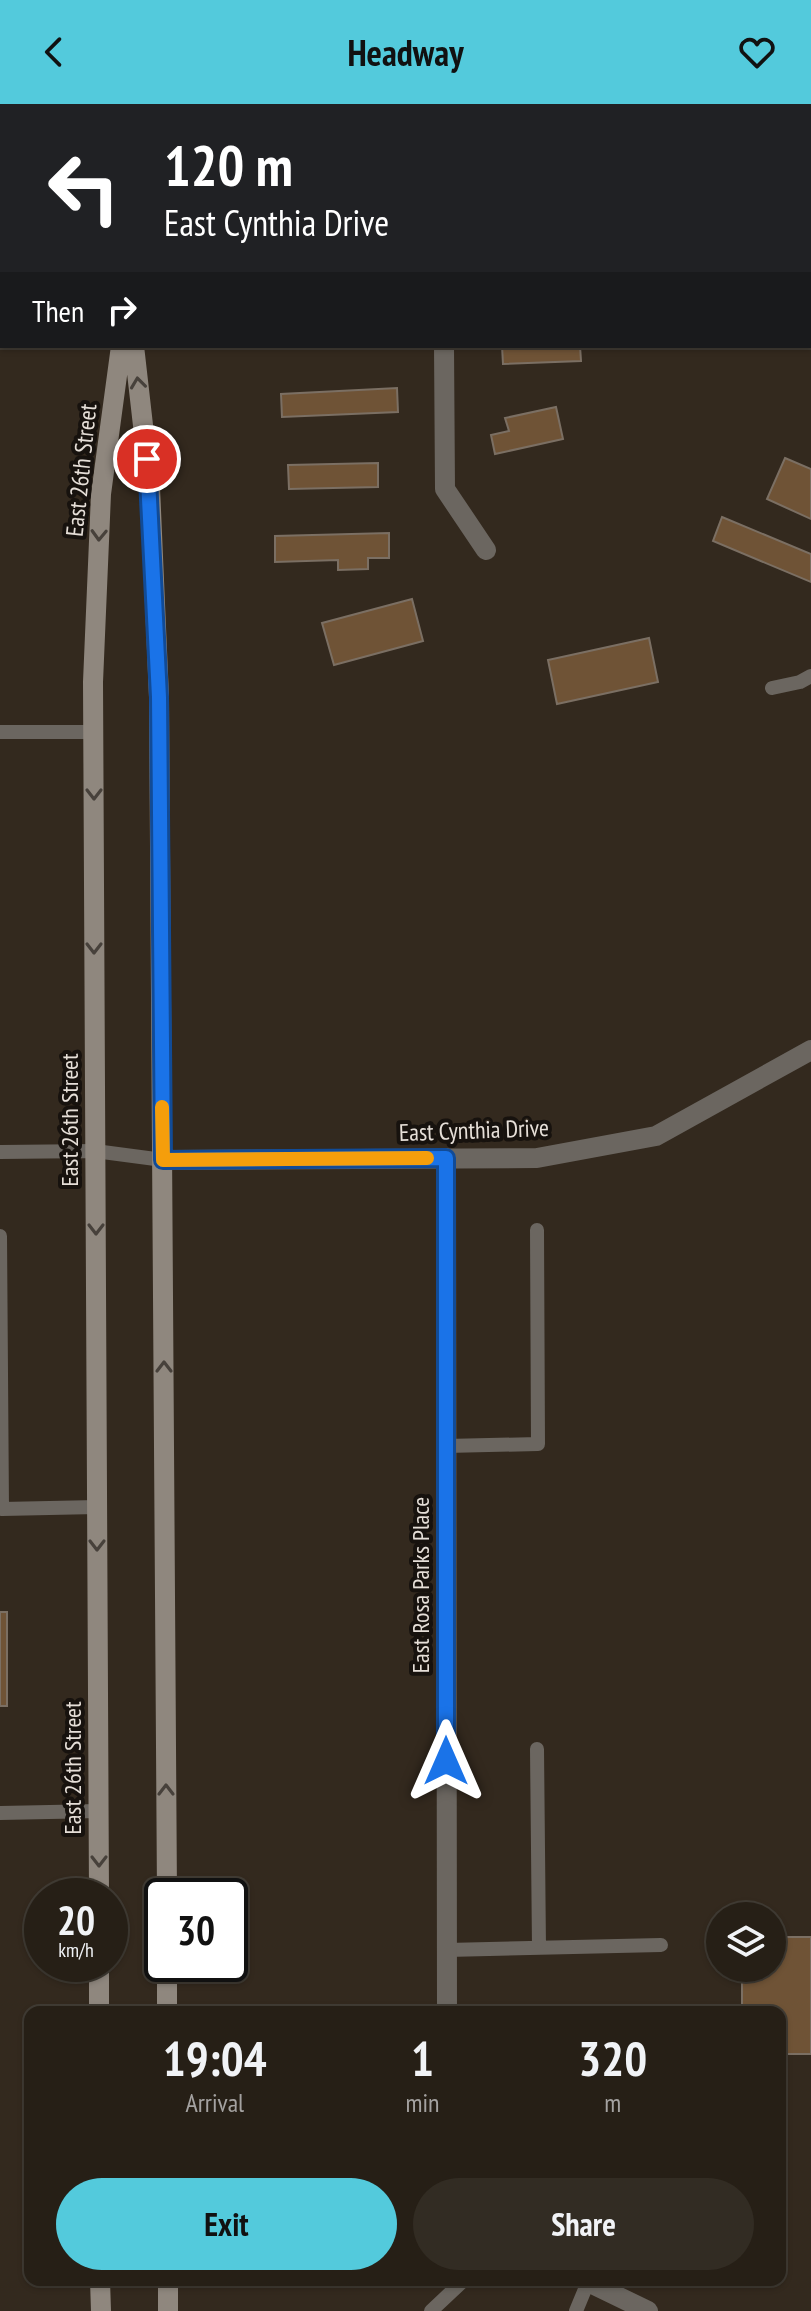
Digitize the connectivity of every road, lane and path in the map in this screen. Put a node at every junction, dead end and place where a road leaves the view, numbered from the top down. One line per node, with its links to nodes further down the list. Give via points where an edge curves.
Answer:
1 (121, 348): 8 (main road, East 26th Street, one-way to 8, via 101,494)
2 (134, 348): 13 (main road, one-way to 2, via 159,697 150,487)
3 (444, 348): 4 (street, via 445,489)
4 (486, 550)
5 (811, 676): 6 (lane)
6 (772, 688)
7 (0, 732): 8 (lane)
8 (94, 732): 10 (main road, East 26th Street, one-way to 10)
9 (811, 1050): 12 (street, East Cynthia Drive, via 656,1136 537,1158)
10 (95, 1151): 11 (lane); 13 (lane); 18 (main road, East 26th Street, one-way to 18)
11 (0, 1152)
12 (446, 1158): 13 (street, East Cynthia Drive); 17 (street, East Rosa Parks Place)
13 (163, 1160): 23 (main road, one-way to 13)
14 (537, 1230): 17 (lane, via 538,1444)
15 (0, 1236): 16 (lane)
16 (0, 1289): 18 (lane, via 2,1509)
17 (446, 1446): 26 (street, East Rosa Parks Place)
18 (97, 1507): 20 (main road, East 26th Street, one-way to 20)
19 (537, 1749): 25 (lane)
20 (99, 1811): 21 (lane); 22 (main road, East 26th Street, one-way to 22)
21 (0, 1813)
22 (99, 1878)
23 (167, 1878)
24 (661, 1945): 25 (lane)
25 (539, 1948): 26 (lane)
26 (447, 1950): 31 (street, East Rosa Parks Place)
27 (99, 1982): 29 (main road)
28 (167, 1982): 30 (main road)
29 (99, 2006)
30 (167, 2006)
31 (447, 2006)
32 (100, 2286): 37 (main road)
33 (168, 2286): 38 (main road)
34 (458, 2286): 39 (lane)
35 (584, 2286): 40 (lane)
36 (596, 2286): 41 (street)
37 (101, 2311)
38 (168, 2311)
39 (431, 2311)
40 (576, 2311)
41 (648, 2311)

